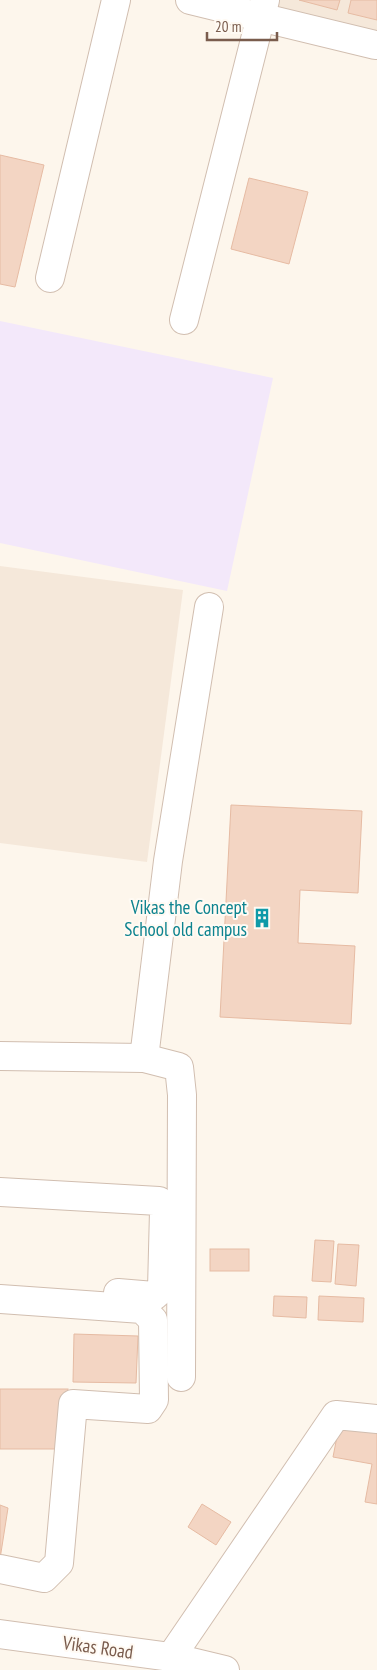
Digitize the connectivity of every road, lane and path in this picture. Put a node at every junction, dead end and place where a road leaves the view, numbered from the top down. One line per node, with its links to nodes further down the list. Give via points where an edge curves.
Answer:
1 (116, 0): 5 (street)
2 (190, 0): 3 (street)
3 (263, 9): 4 (street); 6 (street)
4 (375, 46)
5 (50, 278)
6 (184, 320)
7 (209, 606): 9 (street, via 168,861)
8 (0, 1056): 9 (street)
9 (144, 1058): 13 (street, via 179,1067 182,1095)
10 (0, 1192): 11 (street, via 159,1201 164,1211 162,1290 154,1296)
11 (0, 1282)
12 (0, 1299): 15 (street, via 142,1309 153,1320 154,1400 148,1409 73,1404 59,1563 44,1578)
13 (181, 1377)
14 (377, 1419): 17 (street, via 336,1415)
15 (0, 1570)
16 (0, 1634): 17 (street, Vikas Road)
17 (171, 1657): 18 (street, Vikas Road)
18 (225, 1670)

